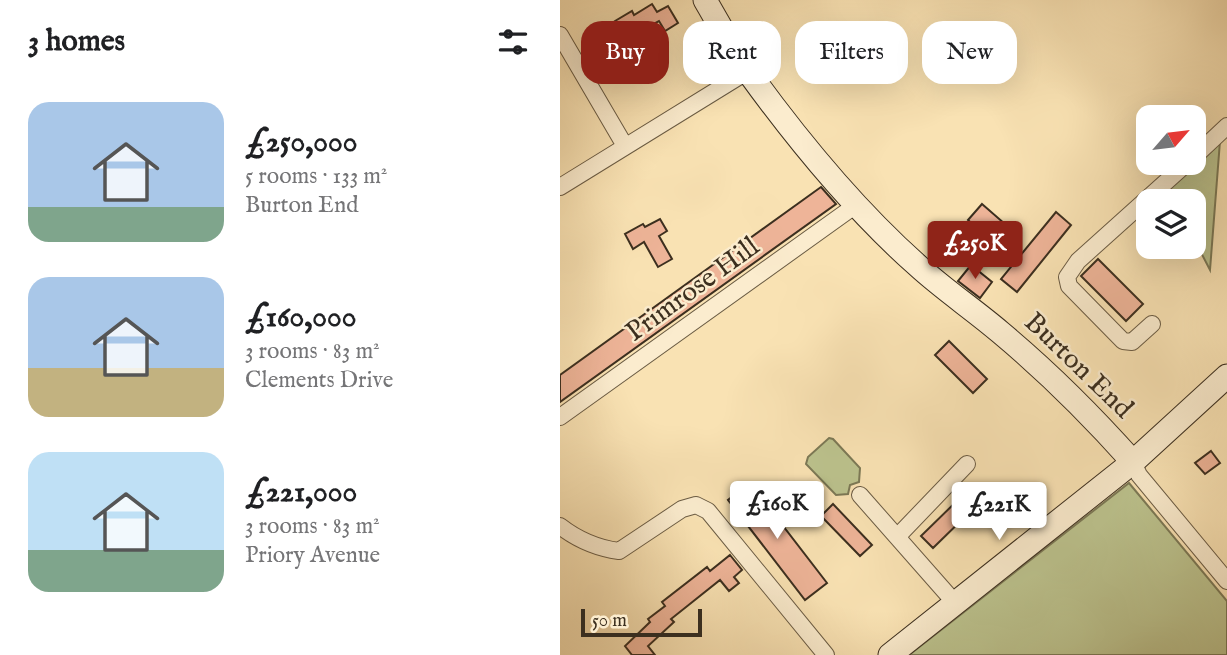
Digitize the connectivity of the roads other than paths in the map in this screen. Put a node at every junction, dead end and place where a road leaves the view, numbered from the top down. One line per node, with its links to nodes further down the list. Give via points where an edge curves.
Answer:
1 (705, 0): 2 (street, Burton End)
2 (718, 21)
3 (560, 34): 7 (street)
4 (727, 84): 7 (street)
5 (758, 84): 11 (street, Burton End)
6 (1227, 126): 8 (street)
7 (625, 146): 10 (street)
8 (1206, 146)
9 (1173, 175): 12 (street, via 1077,261 1067,277 1069,286 1122,341 1132,342)
10 (560, 187)
11 (856, 205): 14 (street, Primrose Hill); 15 (street, Burton End, via 917,265 1041,369)
12 (1152, 324)
13 (1227, 376): 15 (street)
14 (560, 417)
15 (1133, 462): 20 (street); 21 (street)
16 (967, 464): 19 (street)
17 (860, 495): 19 (street)
18 (560, 526): 22 (street, via 582,541 619,551 682,509 696,505 708,511)
19 (897, 537): 21 (street)
20 (1227, 581)
21 (956, 604): 23 (street)
22 (826, 655)
23 (890, 655)

